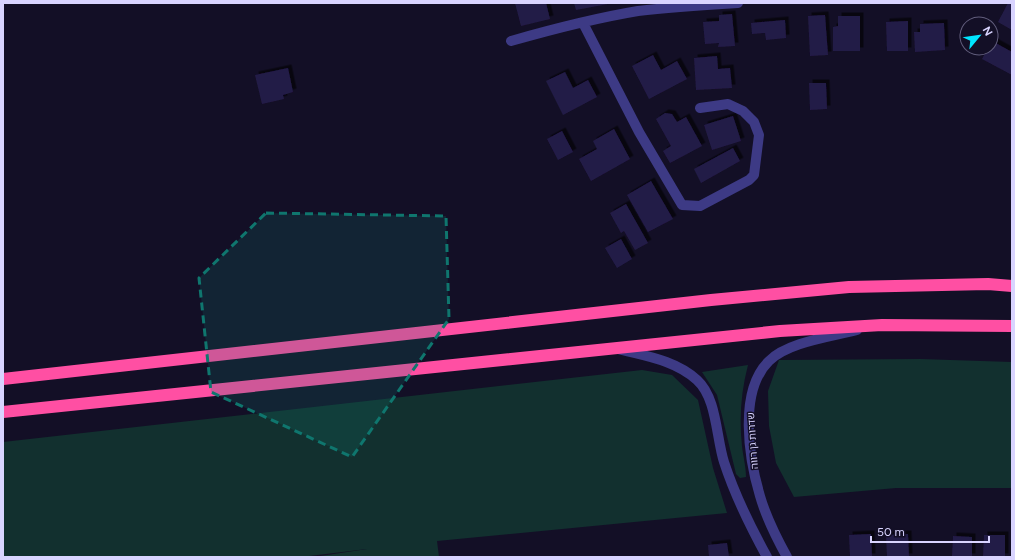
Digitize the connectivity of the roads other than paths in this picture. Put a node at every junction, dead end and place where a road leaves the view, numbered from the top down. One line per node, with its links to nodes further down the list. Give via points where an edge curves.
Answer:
1 (738, 3): 2 (street, via 637,12)
2 (583, 23): 3 (street); 4 (street, via 639,132 682,205 700,206 754,175 759,136 754,122 742,111 728,104)
3 (511, 41)
4 (700, 108)
5 (1012, 286): 9 (highway, via 849,287)
6 (872, 326): 7 (highway); 8 (highway, via 780,331); 12 (street, שדרות גן רווה, via 784,351 769,361 757,379 751,398 749,421 752,461 766,514)
7 (1012, 326)
8 (614, 348): 10 (highway); 11 (street, via 676,366 704,387 710,398 724,462 740,506)
9 (3, 379)
10 (3, 412)
11 (767, 557)
12 (787, 557)

